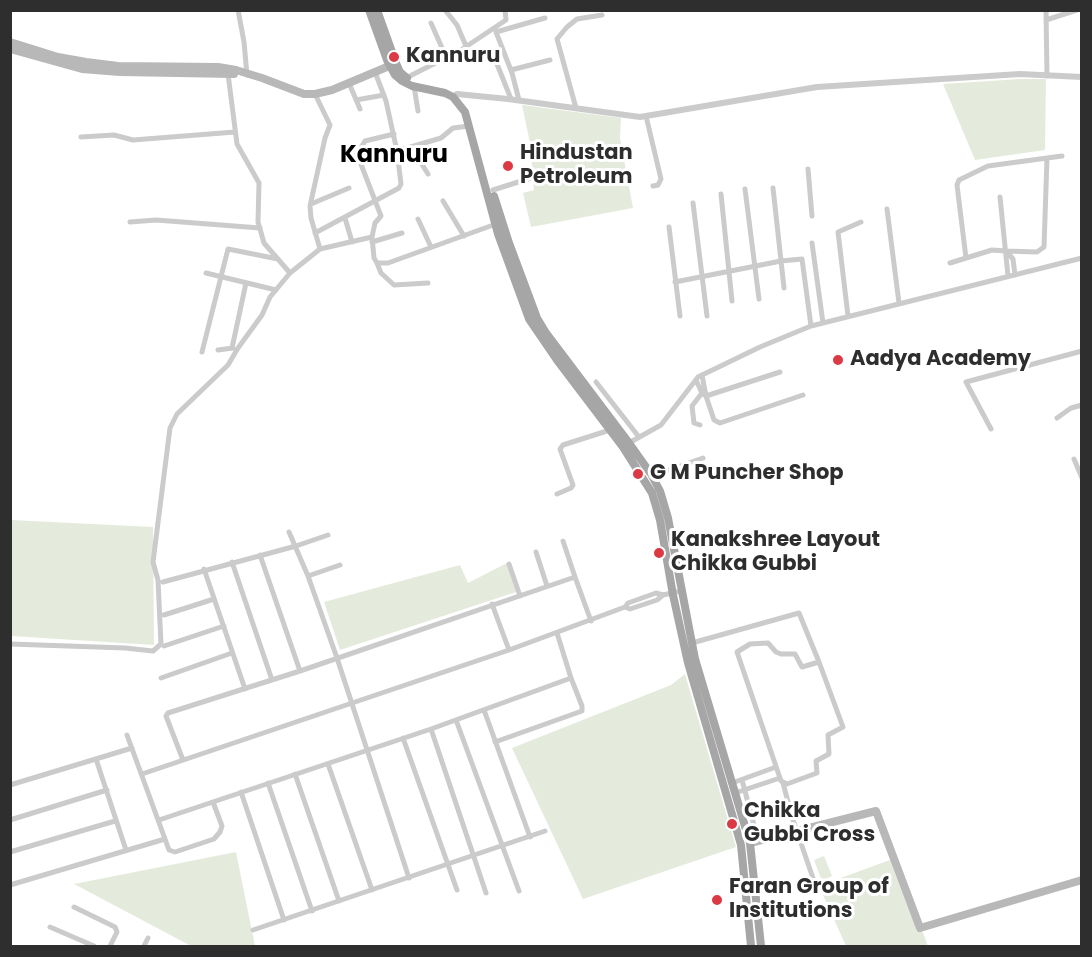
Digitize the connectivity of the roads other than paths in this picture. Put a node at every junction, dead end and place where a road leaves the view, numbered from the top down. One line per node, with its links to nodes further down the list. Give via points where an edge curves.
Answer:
1 (238, 10): 22 (street)
2 (369, 10): 18 (main road)
3 (377, 10): 18 (main road)
4 (445, 10): 13 (street)
5 (505, 10): 13 (street, via 506,20)
6 (1046, 10): 10 (street)
7 (1077, 10): 10 (street)
8 (602, 15): 35 (street, via 577,19 557,39)
9 (545, 18): 19 (street, via 496,32)
10 (1046, 20): 23 (street)
11 (431, 23): 16 (street)
12 (10, 42): 22 (main road, via 86,62 218,68)
13 (466, 46): 16 (street)
14 (10, 49): 21 (main road, via 82,69)
15 (493, 54): 31 (street)
16 (446, 57): 25 (street)
17 (550, 60): 19 (street)
18 (393, 64): 20 (main road); 25 (main road); 27 (main road, via 402,81)
19 (511, 70): 33 (street)
20 (375, 72): 26 (main road); 29 (street)
21 (228, 74): 22 (main road); 39 (street)
22 (247, 75): 28 (main road, via 298,93)
23 (1047, 76): 24 (street); 37 (street, via 1020,74 817,87)
24 (1082, 77)
25 (406, 78): 30 (main road, via 439,86)
26 (349, 84): 28 (main road); 32 (street)
27 (414, 86): 30 (main road); 36 (street)
28 (315, 94): 59 (street, via 330,125)
29 (384, 95): 32 (street); 40 (street)
30 (455, 95): 31 (street); 38 (main road); 47 (main road, via 469,111)
31 (511, 99): 33 (street)
32 (356, 100): 34 (street)
33 (519, 100): 35 (street)
34 (360, 108)
35 (576, 108): 37 (street)
36 (418, 111)
37 (646, 116): 49 (street, via 661,179)
38 (470, 126): 42 (street, via 453,128 441,138); 47 (main road)
39 (235, 132): 41 (street, via 133,140 114,135); 68 (street, via 237,144 259,183)
40 (393, 134): 42 (street); 56 (street, via 365,141 357,154)
41 (81, 137)
42 (401, 150): 46 (street, via 418,159); 56 (street, via 399,188)
43 (1062, 156): 44 (street)
44 (1047, 158): 77 (street, via 1044,247 1037,252); 78 (street, via 988,166 958,180)
45 (808, 169): 61 (street)
46 (428, 174)
47 (486, 175): 53 (main road); 65 (main road)
48 (531, 178): 53 (street)
49 (653, 186)
50 (349, 188): 59 (street)
51 (773, 188): 81 (street)
52 (746, 189): 84 (street)
53 (493, 190): 65 (main road)
54 (721, 194): 85 (street)
55 (1000, 197): 77 (street)
56 (375, 201): 62 (street); 72 (street, via 381,216 375,223)
57 (443, 201): 71 (street)
58 (693, 203): 91 (street)
59 (311, 204): 69 (street)
60 (887, 209): 99 (street)
61 (812, 216)
62 (345, 218): 69 (street); 73 (street)
63 (418, 219): 75 (street)
64 (130, 222): 68 (street, via 156,220)
65 (499, 222): 71 (street); 118 (main road, via 529,319); 121 (main road, via 537,318)
66 (861, 222): 102 (street, via 838,232)
67 (669, 226): 92 (street)
68 (260, 228): 80 (street, via 264,243)
69 (315, 233): 76 (street)
70 (402, 233): 72 (street)
71 (464, 236): 75 (street)
72 (372, 240): 73 (street); 82 (street)
73 (352, 242): 76 (street)
74 (812, 243): 103 (street)
75 (431, 248): 82 (street)
76 (320, 249): 87 (street)
77 (1006, 250): 78 (street); 88 (street, via 1013,259); 90 (street)
78 (966, 258): 83 (street)
79 (1082, 258): 88 (street)
80 (278, 259): 87 (street); 89 (street, via 228,249)
81 (781, 261): 84 (street); 95 (street); 104 (street, via 802,259)
82 (377, 263): 94 (street, via 394,285)
83 (950, 263)
84 (755, 266): 85 (street); 97 (street)
85 (728, 271): 91 (street); 98 (street)
86 (206, 273): 89 (street)
87 (290, 273): 96 (street)
88 (1015, 275): 90 (street)
89 (221, 276): 93 (street); 108 (street)
90 (1008, 276): 99 (street)
91 (702, 277): 92 (street); 101 (street)
92 (675, 282): 100 (street)
93 (246, 283): 96 (street); 105 (street)
94 (428, 283)
95 (784, 288)
96 (276, 290): 105 (street)
97 (759, 299)
98 (732, 301)
99 (899, 303): 102 (street)
100 (680, 316)
101 (707, 316)
102 (848, 316): 103 (street)
103 (823, 323): 104 (street)
104 (811, 326): 110 (street)
105 (235, 348): 106 (street); 150 (street, via 228,365 177,414 170,428 153,562 158,590 159,647 153,651)
106 (218, 350)
107 (1082, 351): 119 (street, via 966,382)
108 (202, 352)
109 (780, 372): 113 (street)
110 (702, 375): 111 (street); 113 (street)
111 (696, 380): 113 (street); 120 (street, via 661,425)
112 (596, 382): 120 (street)
113 (704, 394): 114 (street, via 713,418 720,423); 117 (street, via 692,406 694,423)
114 (804, 395)
115 (1082, 405): 116 (street)
116 (1057, 418)
117 (700, 425)
118 (610, 429): 121 (main road); 126 (street, via 563,445 560,449 573,485)
119 (991, 429)
120 (639, 436): 121 (street)
121 (626, 445): 124 (main road); 141 (main road, via 652,493)
122 (703, 458): 124 (street)
123 (1074, 459): 125 (street)
124 (652, 476): 141 (main road, via 668,518)
125 (1082, 478)
126 (557, 494)
127 (290, 532): 130 (street)
128 (328, 535): 130 (street)
129 (563, 541): 138 (street)
130 (296, 546): 132 (street); 137 (street)
131 (536, 552): 140 (street)
132 (260, 555): 133 (street); 156 (street)
133 (232, 562): 136 (street); 159 (street)
134 (509, 564): 142 (street)
135 (340, 565): 137 (street)
136 (204, 569): 139 (street); 143 (street)
137 (308, 576): 154 (street)
138 (575, 577): 140 (street); 146 (street)
139 (164, 582)
140 (547, 586): 142 (street)
141 (672, 593): 146 (street); 149 (main road); 193 (main road, via 688,663)
142 (520, 596): 144 (street)
143 (214, 599): 145 (street); 147 (street)
144 (492, 604): 152 (street); 154 (street)
145 (164, 615)
146 (591, 621): 148 (street)
147 (224, 626): 151 (street); 153 (street)
148 (557, 633): 152 (street); 158 (street)
149 (692, 643): 155 (street, via 799,613); 179 (main road)
150 (10, 644)
151 (164, 646)
152 (509, 650): 161 (street)
153 (232, 652): 157 (street); 160 (street)
154 (337, 658): 156 (street); 161 (street)
155 (819, 662): 173 (street, via 802,667 795,654 776,652 768,643 750,644 738,652); 177 (street, via 843,727 828,735 829,754 816,760 816,773 788,784)
156 (300, 671): 159 (street)
157 (161, 678)
158 (571, 678): 162 (street); 167 (street, via 582,711)
159 (272, 680): 160 (street)
160 (245, 689): 171 (street, via 168,713)
161 (350, 703): 169 (street); 171 (street)
162 (484, 710): 163 (street); 167 (street)
163 (456, 720): 164 (street); 194 (street)
164 (431, 729): 166 (street); 197 (street)
165 (127, 735): 168 (street)
166 (403, 738): 169 (street); 198 (street)
167 (495, 742): 191 (street)
168 (132, 748): 170 (street); 174 (street)
169 (366, 751): 172 (street); 199 (street)
170 (96, 759): 180 (street); 181 (street)
171 (183, 760): 174 (street)
172 (328, 764): 175 (street); 203 (street)
173 (776, 767): 176 (street); 177 (street)
174 (142, 774): 187 (street)
175 (295, 774): 178 (street); 207 (street)
176 (742, 780): 179 (street); 182 (street)
177 (781, 781): 182 (street); 190 (street)
178 (268, 783): 183 (street); 209 (street)
179 (732, 783): 184 (main road)
180 (10, 785)
181 (107, 790): 186 (street); 188 (street)
182 (745, 790): 184 (street); 193 (street)
183 (241, 792): 185 (street); 210 (street)
184 (735, 794): 193 (main road)
185 (213, 802): 187 (street); 192 (street, via 222,826 214,839 175,852 169,850)
186 (10, 820)
187 (159, 820): 192 (street)
188 (115, 821): 195 (street); 196 (street)
189 (545, 831): 191 (street)
190 (796, 832): 193 (main road); 200 (main road, via 876,811 920,928); 201 (street)
191 (530, 837): 194 (street)
192 (165, 839): 195 (street)
193 (750, 843): 217 (main road); 218 (main road)
194 (502, 846): 197 (street); 205 (street)
195 (126, 850): 202 (street)
196 (10, 852)
197 (473, 857): 198 (street); 206 (street)
198 (447, 864): 199 (street); 204 (street)
199 (409, 878): 203 (street)
200 (1082, 880)
201 (815, 884)
202 (10, 885)
203 (372, 890): 207 (street)
204 (457, 890)
205 (519, 891)
206 (486, 893)
207 (339, 901): 209 (street)
208 (74, 907): 215 (street, via 115,927 117,932)
209 (312, 910): 210 (street)
210 (284, 920): 212 (street)
211 (50, 927): 214 (street)
212 (253, 930)
213 (148, 938): 216 (street)
214 (94, 946)
215 (110, 946)
216 (144, 946)
217 (752, 946)
218 (761, 946)

